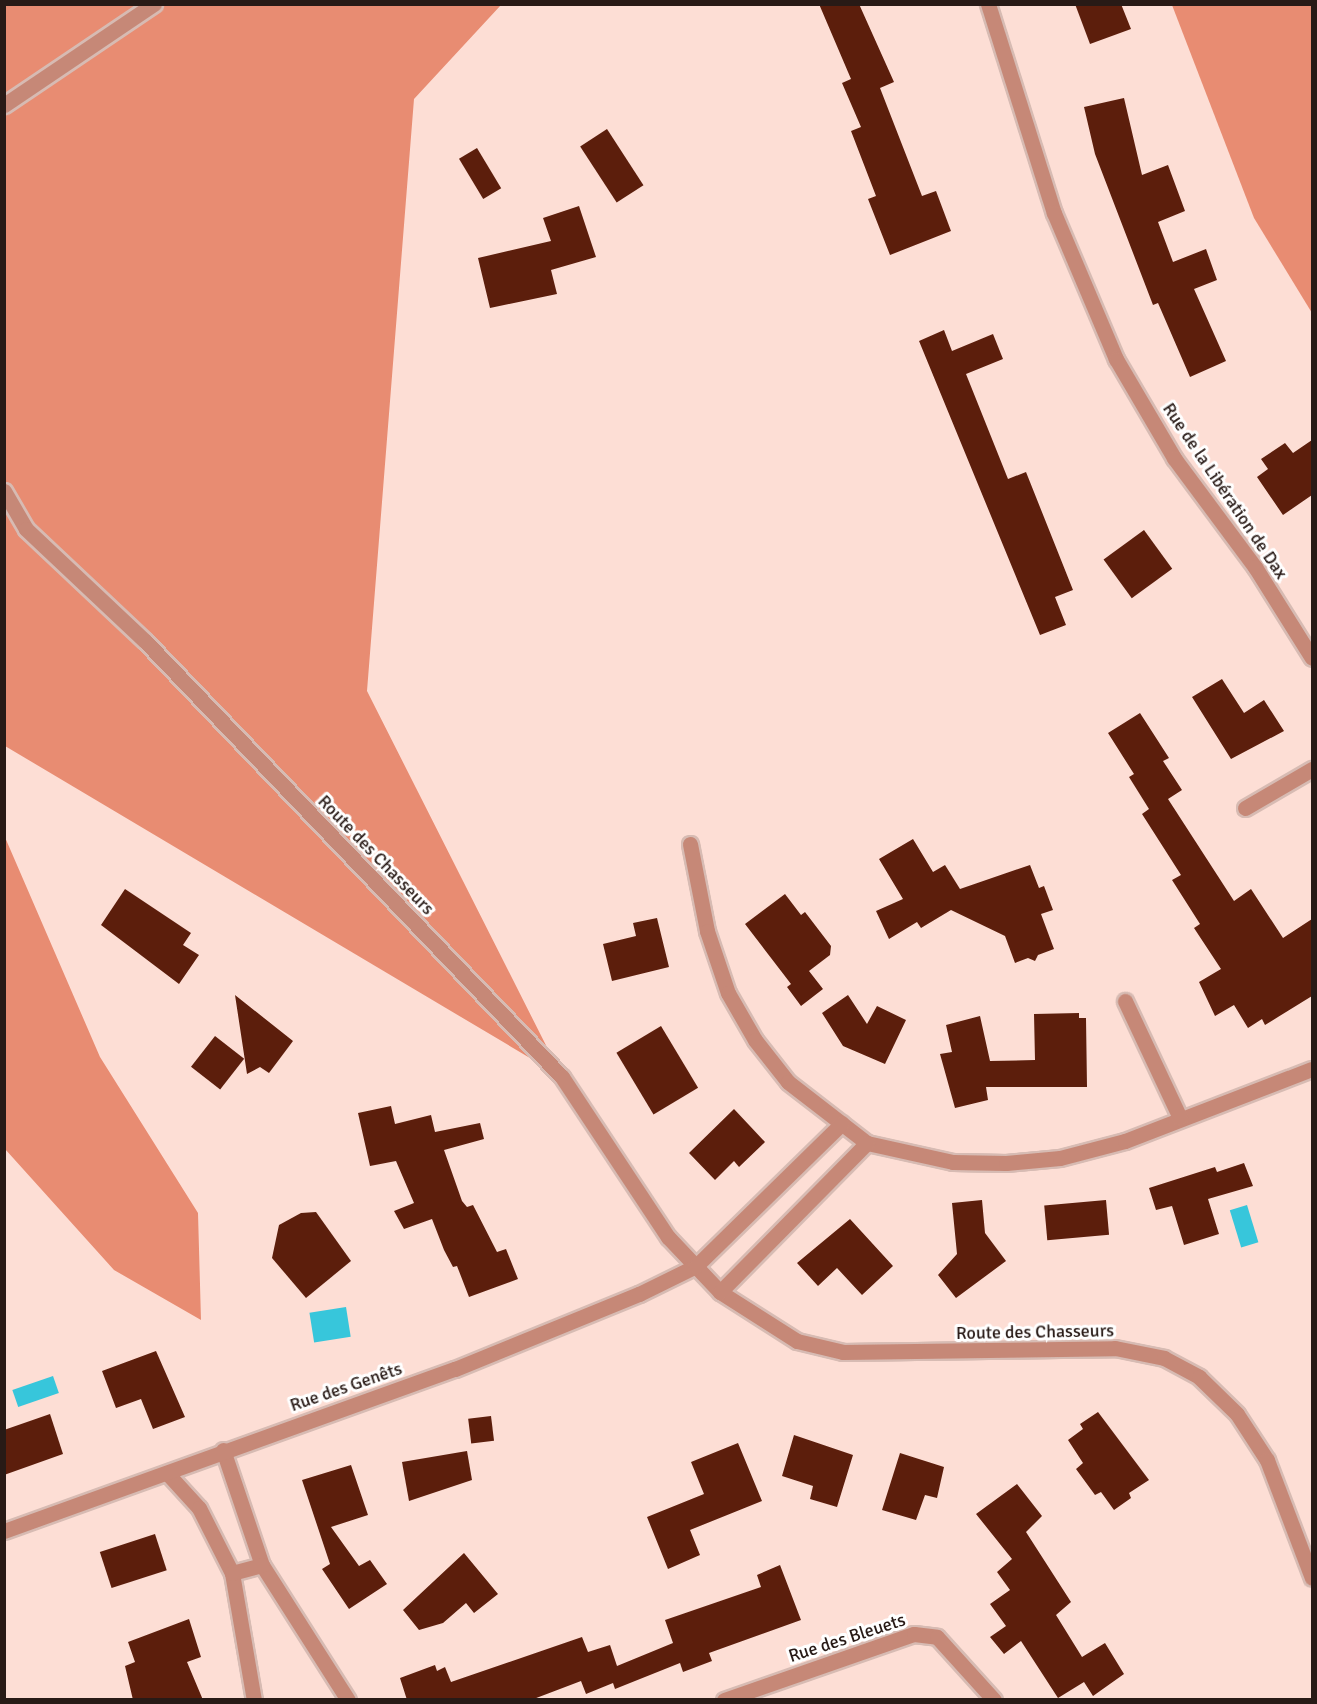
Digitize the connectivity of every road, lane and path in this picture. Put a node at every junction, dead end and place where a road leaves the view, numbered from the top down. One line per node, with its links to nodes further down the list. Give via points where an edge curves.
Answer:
1 (154, 4): 3 (street)
2 (988, 4): 5 (street, Rue de la Libération de Dax, via 1054,213 1116,359 1174,458 1255,567)
3 (4, 105)
4 (4, 491): 14 (street, Route des Chasseurs, via 26,529 145,641 562,1077 668,1237)
5 (1312, 658)
6 (1312, 769): 7 (street)
7 (1245, 808)
8 (690, 844): 12 (street, via 707,931 728,993 755,1040 788,1082)
9 (1125, 1000): 11 (street)
10 (1312, 1069): 11 (street)
11 (1180, 1118): 13 (street, via 1125,1141 1071,1156 1006,1163 953,1162)
12 (842, 1123): 13 (street); 14 (street)
13 (867, 1143): 15 (street)
14 (696, 1266): 15 (street, Route des Chasseurs); 16 (street, Rue des Genêts, via 639,1294 455,1369)
15 (720, 1292): 21 (street, Route des Chasseurs, via 797,1341 843,1352 1115,1348 1164,1358 1199,1377 1237,1414 1267,1460)
16 (223, 1450): 17 (street, Rue des Genêts); 19 (street)
17 (167, 1473): 18 (street, Rue des Genêts); 20 (street, via 199,1508)
18 (4, 1531)
19 (262, 1565): 20 (street); 23 (street)
20 (232, 1573): 22 (street)
21 (1312, 1578)
22 (254, 1700)
23 (348, 1700)
24 (724, 1700): 25 (street, Rue des Bleuets, via 914,1634 937,1638)
25 (994, 1700)

